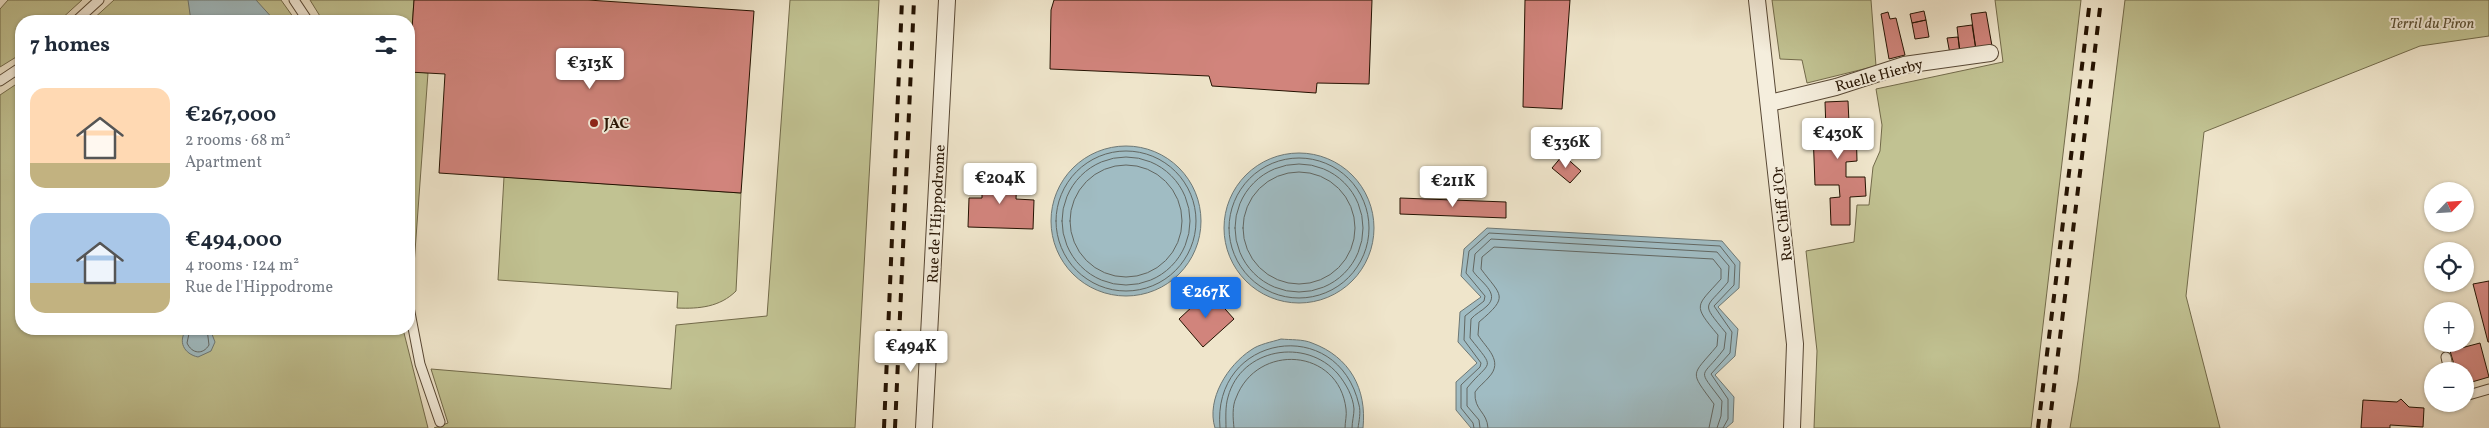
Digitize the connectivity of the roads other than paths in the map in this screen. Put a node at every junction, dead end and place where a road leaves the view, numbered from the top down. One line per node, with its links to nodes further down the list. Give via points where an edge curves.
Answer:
1 (99, 0): 5 (lane)
2 (294, 0): 6 (lane)
3 (947, 0): 17 (street, Rue de l'Hippodrome)
4 (1758, 0): 10 (street, Rue Chiff d'Or)
5 (83, 15)
6 (304, 15)
7 (1990, 53): 10 (street, Ruelle Hierby, via 1904,66)
8 (15, 71): 9 (lane)
9 (0, 81)
10 (1770, 103): 18 (street, Rue Chiff d'Or, via 1795,344)
11 (414, 335): 16 (lane, via 420,364)
12 (2446, 357): 13 (lane)
13 (2447, 362)
14 (2489, 389): 15 (lane)
15 (2474, 393)
16 (440, 422)
17 (924, 428)
18 (1792, 428)

